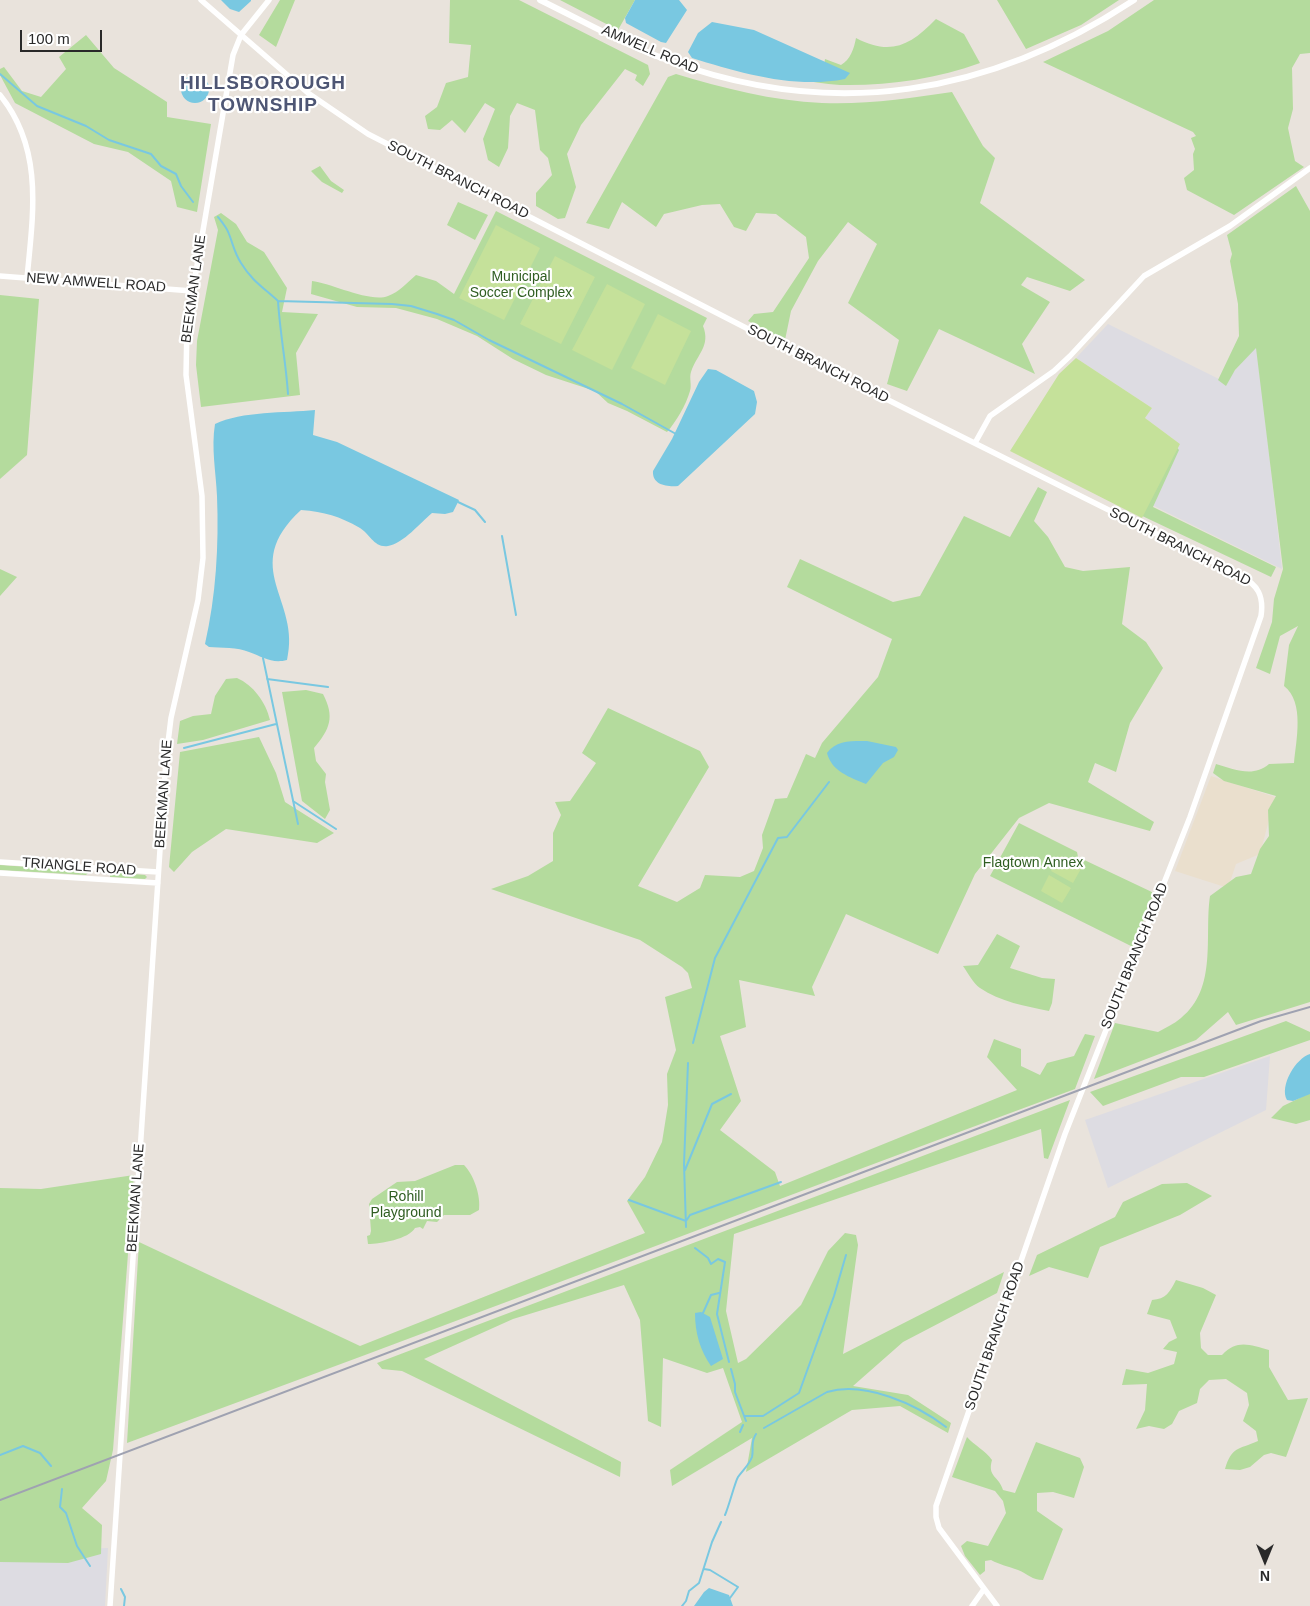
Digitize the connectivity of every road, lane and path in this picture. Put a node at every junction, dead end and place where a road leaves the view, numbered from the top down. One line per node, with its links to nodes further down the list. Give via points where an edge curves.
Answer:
1 (201, 0): 5 (street, SOUTH BRANCH ROAD)
2 (269, 0): 5 (street, BEEKMAN LANE)
3 (540, 0): 4 (main road, AMWELL ROAD, via 643,50 697,71 772,88 849,93 926,86 1014,64 1077,36)
4 (1134, 0)
5 (241, 36): 10 (street, BEEKMAN LANE, via 232,55); 11 (street, SOUTH BRANCH ROAD, via 308,93 368,134)
6 (0, 95): 9 (street, via 23,132 32,167 34,188)
7 (1310, 168): 11 (street, via 1230,226 1144,276 1054,371 990,416)
8 (0, 276): 9 (street, NEW AMWELL ROAD)
9 (27, 278): 10 (street, NEW AMWELL ROAD)
10 (192, 291): 13 (street, BEEKMAN LANE, via 186,375 202,496 203,558 196,608 169,731)
11 (975, 443): 16 (street, SOUTH BRANCH ROAD, via 1241,576 1255,585 1261,596 1262,609 1193,809 1075,1108 936,1506 939,1528)
12 (0, 862): 13 (street, TRIANGLE ROAD)
13 (158, 872): 15 (street, BEEKMAN LANE)
14 (0, 873): 15 (street, TRIANGLE ROAD)
15 (158, 883): 17 (street, BEEKMAN LANE)
16 (984, 1589): 18 (street); 19 (street, SOUTH BRANCH ROAD)
17 (110, 1606)
18 (972, 1606)
19 (997, 1606)

